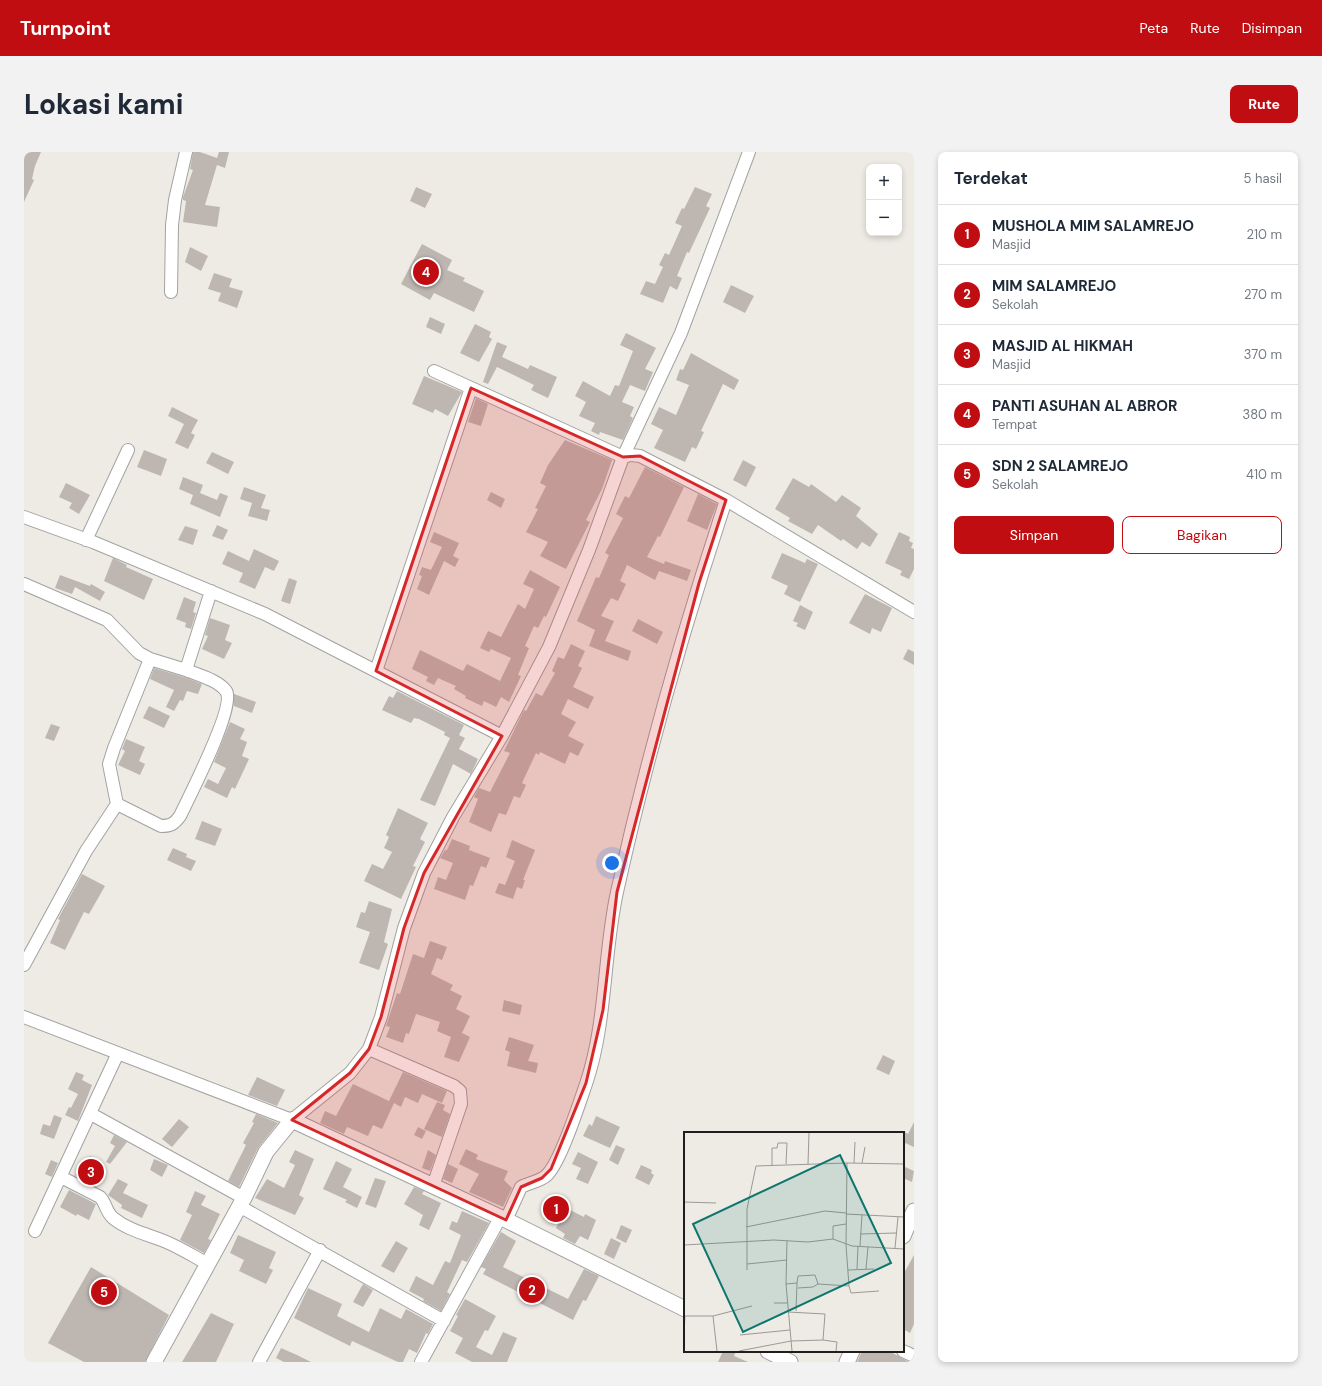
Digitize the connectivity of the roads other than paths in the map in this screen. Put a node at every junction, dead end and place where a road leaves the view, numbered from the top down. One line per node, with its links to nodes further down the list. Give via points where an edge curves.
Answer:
1 (186, 152): 3 (street, via 172,225)
2 (749, 152): 7 (street, via 681,333)
3 (171, 292)
4 (434, 371): 5 (street)
5 (471, 388): 7 (street); 16 (street)
6 (128, 450): 10 (street)
7 (623, 457): 8 (street, via 640,456); 17 (street, via 550,647)
8 (726, 500): 13 (street); 29 (street, via 699,583 617,892 608,950 603,1010 586,1083 566,1139 551,1169 542,1178 521,1187)
9 (24, 517): 10 (street)
10 (86, 540): 12 (street)
11 (24, 584): 14 (street, via 107,620 139,653)
12 (211, 591): 15 (street); 16 (street, via 265,614)
13 (914, 612)
14 (150, 659): 15 (street); 18 (street, via 109,764)
15 (186, 670): 18 (street, via 219,685 229,698 222,724 180,816 169,826 161,826)
16 (376, 671): 17 (street)
17 (502, 736): 21 (street, via 453,817 424,873 404,928 381,1017)
18 (117, 804): 19 (street, via 86,850)
19 (24, 965)
20 (24, 1017): 22 (street)
21 (369, 1049): 24 (street, via 350,1073); 26 (street, via 454,1086 460,1091 461,1104)
22 (118, 1053): 23 (street); 24 (street)
23 (91, 1114): 25 (street); 27 (street)
24 (292, 1120): 26 (street); 27 (street, via 266,1152)
25 (61, 1177): 30 (street); 33 (street, via 100,1197 112,1217 127,1227 167,1242)
26 (433, 1186): 29 (street)
27 (242, 1202): 32 (street); 33 (street)
28 (914, 1211): 31 (street)
29 (503, 1219): 34 (street); 35 (street)
30 (36, 1231)
31 (904, 1234)
32 (320, 1250): 35 (street); 41 (street)
33 (208, 1264): 40 (street)
34 (684, 1309)
35 (444, 1320): 42 (street)
36 (904, 1351): 39 (street)
37 (770, 1352): 43 (street)
38 (852, 1352): 44 (street)
39 (914, 1356)
40 (154, 1362)
41 (259, 1362)
42 (421, 1362)
43 (790, 1362)
44 (847, 1362)

